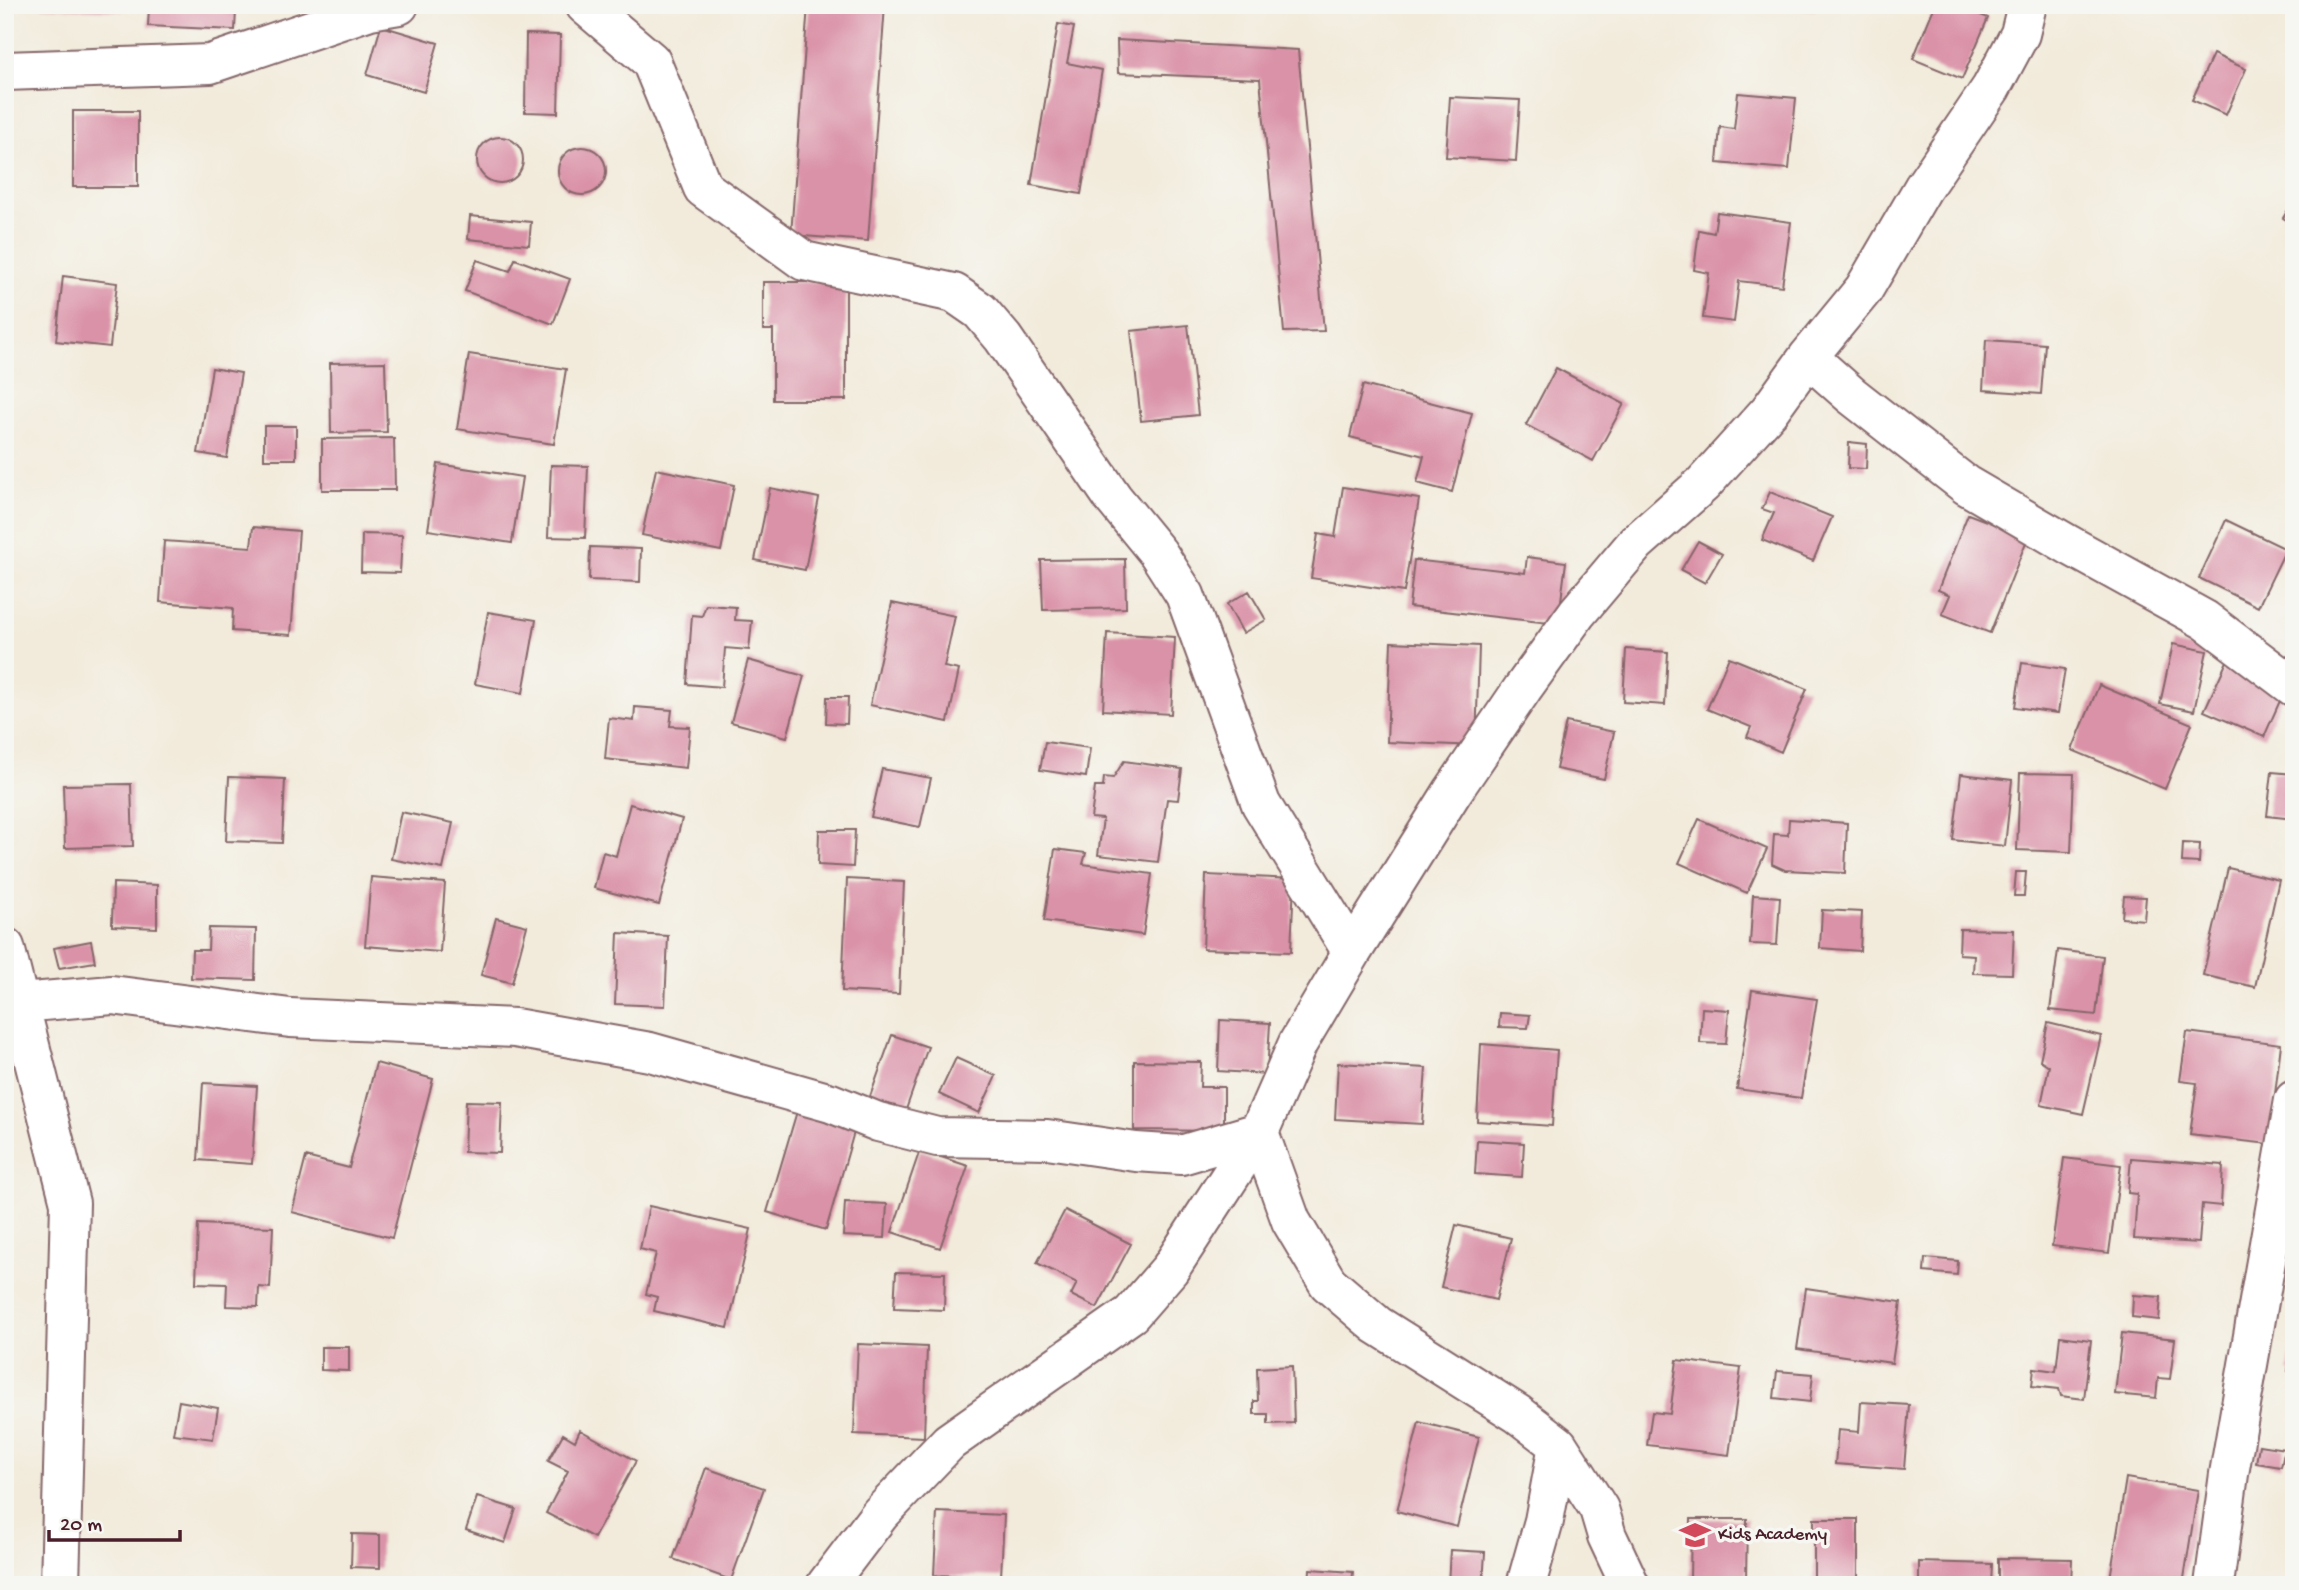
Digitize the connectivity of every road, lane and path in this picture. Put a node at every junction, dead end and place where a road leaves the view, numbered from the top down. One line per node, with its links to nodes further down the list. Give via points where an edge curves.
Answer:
1 (399, 5): 4 (street, via 370,10 210,64)
2 (585, 5): 8 (street, via 651,61 703,188 804,261 954,293 980,311 1003,338 1185,595 1261,804)
3 (2027, 5): 5 (street, via 2020,34 1991,88 1923,188 1864,289)
4 (5, 71)
5 (1808, 357): 6 (street, via 1966,485 2205,620); 8 (street, via 1769,411 1703,484 1636,543 1577,613 1453,791)
6 (2294, 687)
7 (5, 947): 9 (street)
8 (1352, 952): 11 (street, via 1298,1043)
9 (20, 1003): 11 (street, via 112,995 290,1018 514,1028 650,1052 937,1137 1048,1139 1181,1155); 13 (street, via 70,1203)
10 (2294, 1100): 17 (street)
11 (1259, 1132): 12 (street, via 1291,1221 1328,1283 1377,1325 1518,1414); 14 (street, via 1170,1269 1132,1314 949,1442 880,1514)
12 (1558, 1445): 15 (street); 16 (street, via 1599,1509)
13 (60, 1585)
14 (826, 1585)
15 (1527, 1585)
16 (1630, 1585)
17 (2214, 1585)

